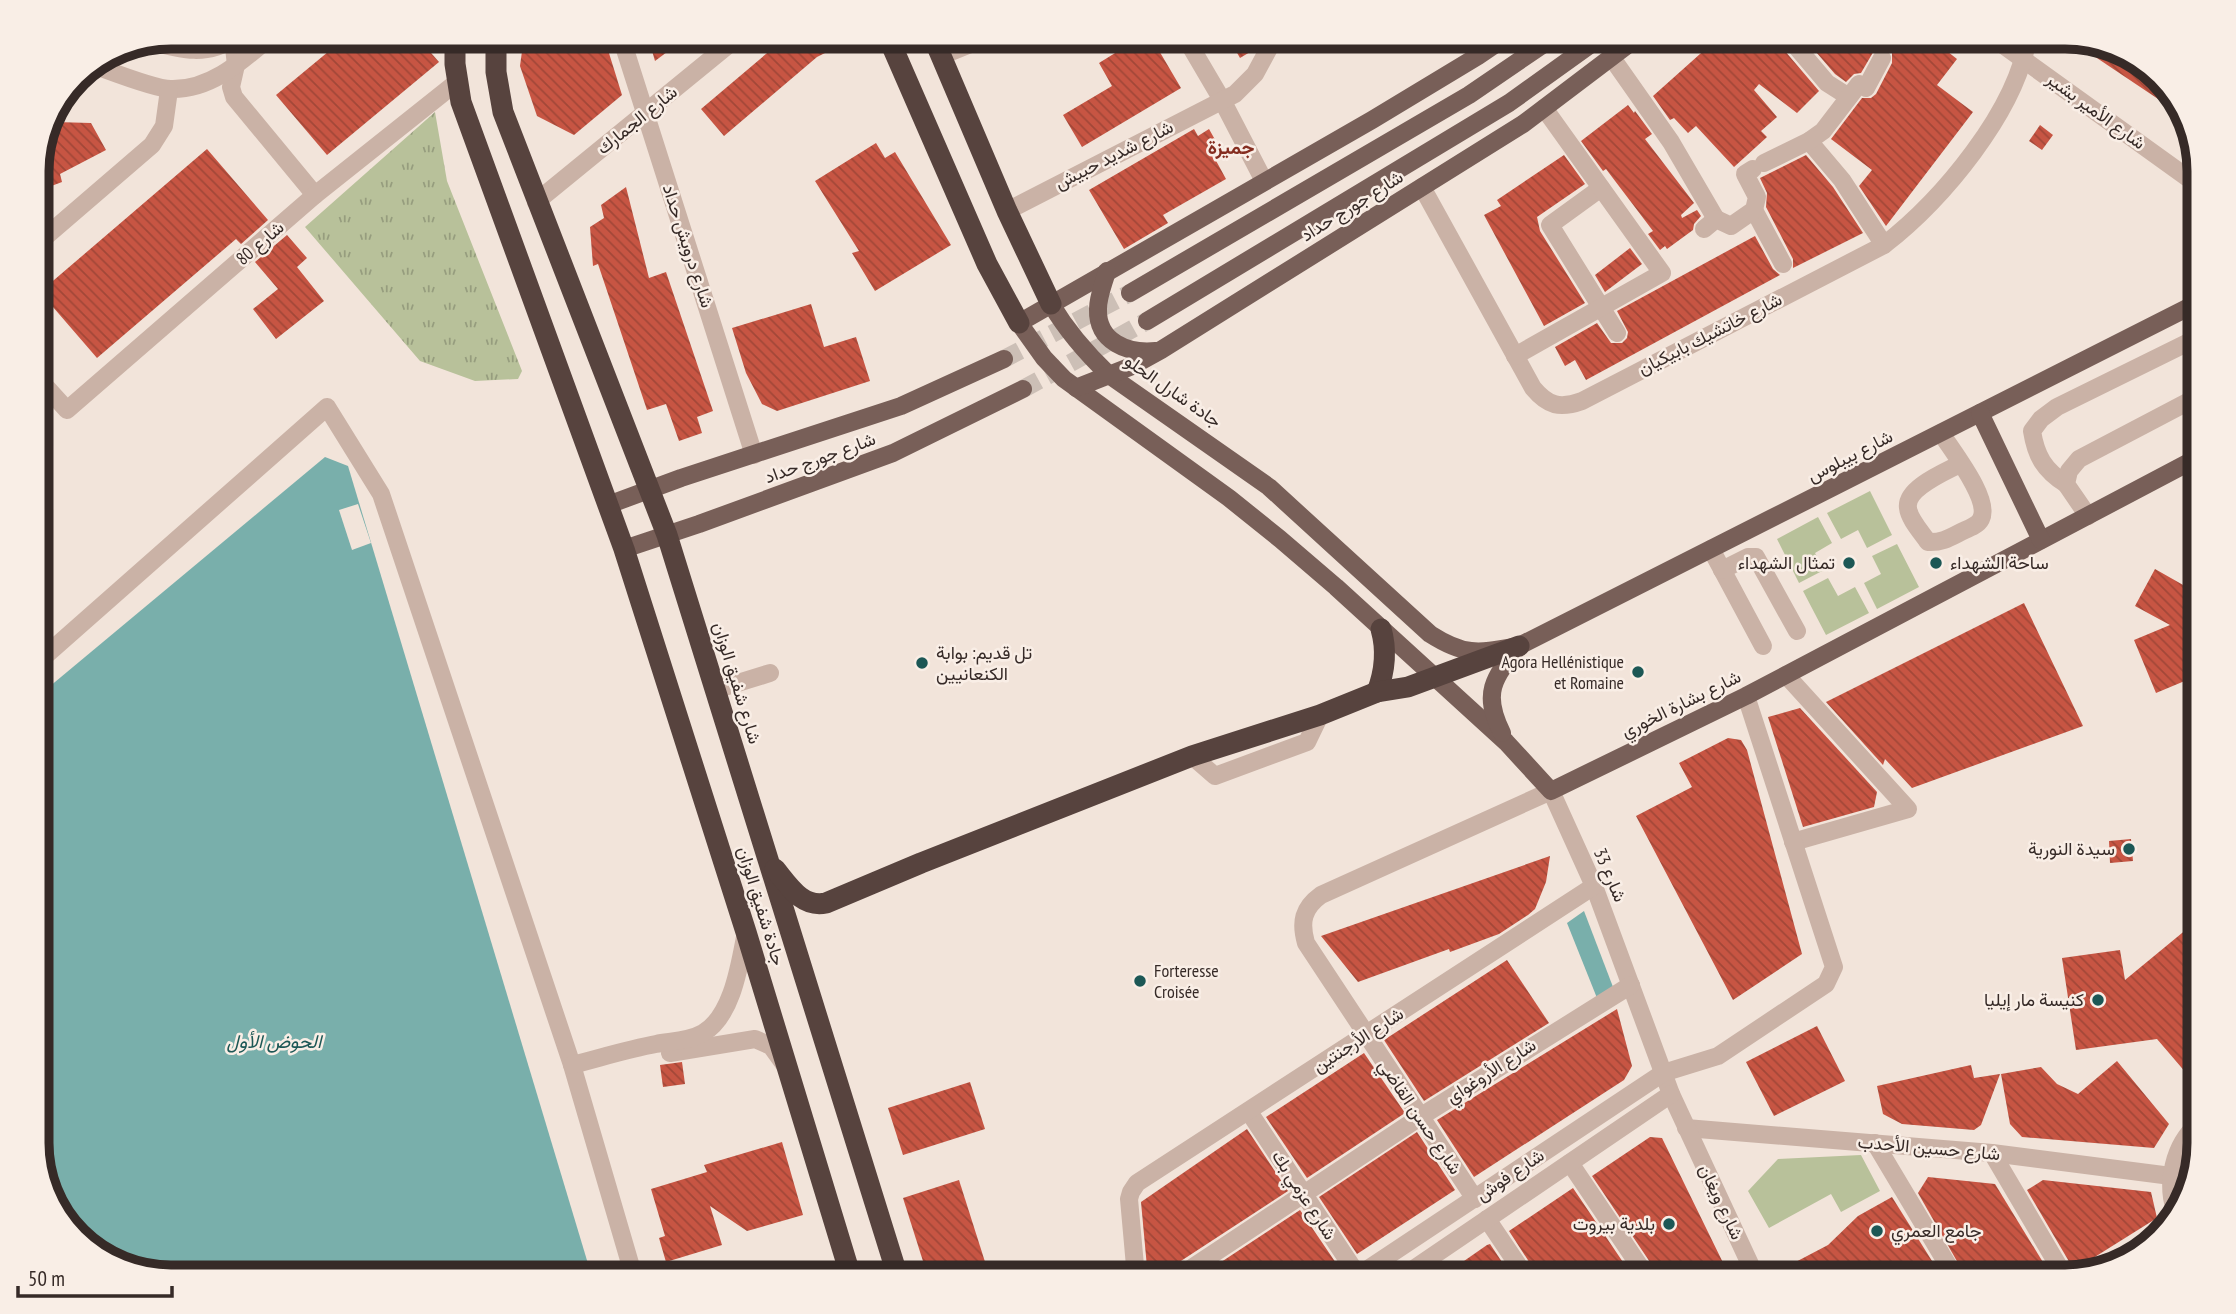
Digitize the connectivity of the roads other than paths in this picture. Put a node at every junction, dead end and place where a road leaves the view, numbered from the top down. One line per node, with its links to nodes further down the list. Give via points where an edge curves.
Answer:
1 (179, 49): 2 (street)
2 (204, 49)
3 (235, 49): 23 (street)
4 (255, 49): 23 (street)
5 (455, 49): 25 (highway)
6 (496, 49): 37 (highway, شارع شفيق الوزان, via 503,111)
7 (625, 49): 30 (street, شارع درويش حداد)
8 (723, 49): 30 (street, شارع الجمارك)
9 (893, 49): 49 (highway, via 987,264)
10 (938, 49): 39 (highway, جادة شارل الحلو)
11 (1192, 49): 28 (street)
12 (1269, 49): 28 (street, شارع شديد حبيش, via 1246,85)
13 (1489, 49): 33 (main road)
14 (1536, 49): 44 (main road, شارع جورج حداد, via 1469,95)
15 (1584, 49): 48 (main road, شارع جورج حداد, via 1509,103)
16 (1623, 49): 20 (main road, شارع جورج حداد)
17 (1798, 49): 27 (street, via 1827,83)
18 (2010, 49): 22 (street, شارع الأمير بشير)
19 (2026, 49): 22 (street, شارع خاتشيك بابيكيان)
20 (1612, 58): 29 (main road, شارع جورج حداد); 38 (street, via 1671,142 1710,224 1731,226)
21 (1882, 58): 27 (street, via 1866,88 1859,84)
22 (2025, 59): 32 (street, شارع الأمير بشير); 41 (street, شارع خاتشيك بابيكيان, via 2006,101 1965,163 1905,229)
23 (236, 65): 26 (street, via 193,87); 36 (street, via 231,87 234,97)
24 (104, 69): 26 (street)
25 (457, 82): 36 (street, شارع 80); 67 (highway, via 475,144)
26 (169, 90): 40 (street, via 164,126 152,145)
27 (1849, 97): 31 (street, via 1823,131)
28 (1222, 100): 33 (street); 39 (street, شارع شديد حبيش)
29 (1544, 108): 34 (main road, شارع جورج حداد); 35 (street)
30 (646, 113): 37 (street, شارع الجمارك); 62 (street, شارع درويش حداد)
31 (1809, 141): 38 (street, via 1745,174 1757,197); 41 (street, via 1842,180)
32 (2187, 177)
33 (1264, 181): 43 (main road)
34 (1422, 187): 52 (main road, شارع جورج حداد); 53 (street, شارع خاتشيك بابيكيان)
35 (1601, 188): 46 (street, via 1550,225); 46 (street, via 1662,273)
36 (315, 195): 58 (street, شارع 80, via 67,410)
37 (537, 202): 66 (highway, شارع شفيق الوزان)
38 (1754, 210): 42 (street)
39 (1007, 211): 45 (highway, جادة شارل الحلو)
40 (49, 234)
41 (1884, 245): 53 (street, شارع خاتشيك بابيكيان, via 1568,407 1544,401)
42 (1783, 264)
43 (1107, 271): 45 (main road); 52 (main road, via 1098,305 1106,334 1132,352)
44 (1130, 293)
45 (1051, 304): 49 (main road); 55 (main road, جادة شارل الحلو, via 1066,329)
46 (1602, 308): 50 (street); 53 (street)
47 (2187, 308): 60 (main road, شارع بيبلوس)
48 (1147, 321)
49 (1019, 323): 56 (main road, via 1044,358)
50 (1617, 333)
51 (2187, 343): 65 (street, via 2041,419 2032,431 2035,452 2053,476)
52 (1161, 350): 55 (main road, شارع جورج حداد)
53 (1515, 356)
54 (1004, 359): 62 (main road, شارع جورج حداد, via 901,405)
55 (1109, 375): 56 (main road, شارع جورج حداد); 76 (main road, جادة شارل الحلو, via 1269,487 1430,634 1468,652)
56 (1076, 388): 74 (main road, via 1229,498)
57 (1023, 389): 69 (main road, شارع جورج حداد, via 893,453)
58 (49, 390)
59 (2187, 402): 65 (street, via 2079,459)
60 (1980, 413): 61 (main road, شارع بيبلوس); 70 (main road)
61 (1941, 433): 64 (street); 72 (main road, شارع بيبلوس)
62 (754, 455): 66 (main road, شارع جورج حداد)
63 (2187, 463): 68 (main road, شارع بشارة الخوري)
64 (1960, 464): 64 (street, via 1980,495 1984,511 1980,522 1940,542 1928,542 1908,510 1909,497)
65 (2066, 484): 68 (street)
66 (650, 490): 67 (main road, شارع جورج حداد); 69 (highway, شارع شفيق الوزان)
67 (608, 505): 71 (highway)
68 (2088, 516): 70 (main road, شارع بشارة الخوري)
69 (667, 535): 71 (main road, شارع جورج حداد); 82 (highway, شارع شفيق الوزان)
70 (2041, 540): 80 (main road, شارع بشارة الخوري)
71 (624, 549): 90 (highway, جادة شفيق الوزان)
72 (1711, 549): 73 (street); 76 (main road, شارع بيبلوس)
73 (1722, 570): 75 (street, via 1756,557); 77 (street)
74 (1381, 629): 81 (main road); 83 (highway, via 1385,664)
75 (1797, 631)
76 (1519, 646): 81 (highway); 85 (main road, via 1500,671 1491,693 1493,713)
77 (1763, 646)
78 (49, 652): 93 (street, via 327,407 382,494)
79 (770, 673): 82 (street)
80 (1786, 675): 84 (main road, شارع بشارة الخوري); 87 (street, via 1908,809)
81 (1434, 677): 83 (highway); 85 (main road, شارع 33)
82 (715, 690): 88 (highway, شارع شفيق الوزان)
83 (1377, 692): 88 (highway, via 1192,756 826,903 804,900)
84 (1746, 696): 86 (main road, شارع بشارة الخوري); 87 (street, شارع فوش)
85 (1506, 742): 86 (main road, شارع 33)
86 (1551, 791): 89 (street, شارع 33); 92 (street, شارع بشارة الخوري, via 1312,901 1302,919 1306,943)
87 (1793, 842): 95 (street, شارع فوش, via 1834,967 1826,984 1718,1056)
88 (769, 862): 111 (highway, شارع شفيق الوزان)
89 (1594, 886): 91 (street, شارع 33); 92 (street, شارع الأرجنتين)
90 (746, 932): 93 (street, via 737,979 723,1013 704,1033); 94 (highway, جادة شفيق الوزان)
91 (1630, 985): 95 (street, شارع 33); 98 (street, شارع الأروغواي)
92 (1366, 1036): 97 (street, شارع الأرجنتين); 98 (street, شارع حسن القاضي)
93 (572, 1065): 94 (street, via 755,1039 771,1046); 109 (street)
94 (788, 1071): 110 (highway, جادة شفيق الوزان)
95 (1663, 1073): 96 (street, شارع 33); 106 (street, شارع فوش)
96 (1671, 1094): 99 (street, شارع 33); 103 (street, شارع فوش)
97 (1250, 1112): 105 (street, شارع عزمي بك); 112 (street, شارع الأرجنتين, via 1134,1187 1129,1199)
98 (1420, 1117): 105 (street, شارع الأروغواي); 106 (street, شارع حسن القاضي)
99 (1686, 1128): 101 (street, شارع حسين الأحدب); 119 (street, شارع ويغان)
100 (2187, 1138): 104 (street)
101 (1875, 1143): 102 (street, شارع حسين الأحدب); 120 (street)
102 (1992, 1153): 104 (street, شارع حسين الأحدب); 121 (street)
103 (1570, 1163): 108 (street, شارع فوش); 118 (street)
104 (2171, 1176): 107 (street)
105 (1304, 1194): 113 (street, شارع الأروغواي); 114 (street, شارع عزمي بك)
106 (1475, 1199): 115 (street, شارع فوش)
107 (2173, 1201)
108 (1487, 1219): 116 (street, شارع فوش); 117 (street)
109 (630, 1265)
110 (847, 1265)
111 (894, 1265)
112 (1135, 1265)
113 (1198, 1265)
114 (1350, 1265)
115 (1376, 1265)
116 (1420, 1265)
117 (1518, 1265)
118 (1639, 1265)
119 (1750, 1265)
120 (1948, 1265)
121 (2058, 1265)

